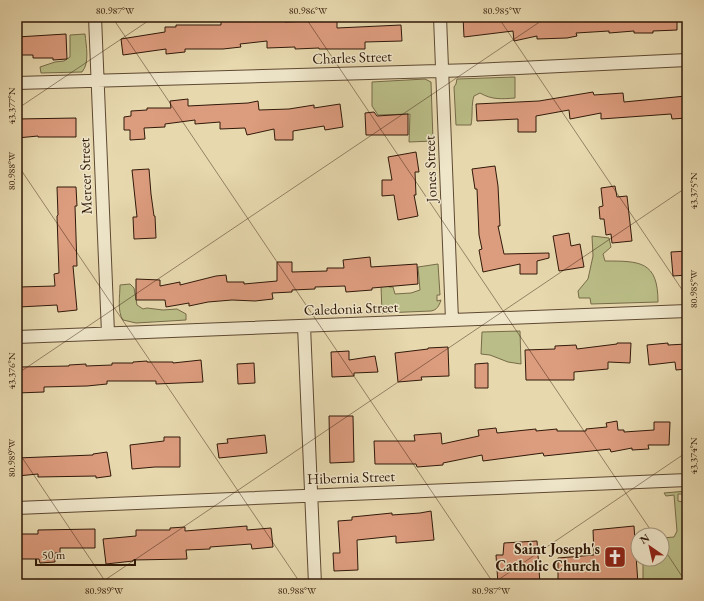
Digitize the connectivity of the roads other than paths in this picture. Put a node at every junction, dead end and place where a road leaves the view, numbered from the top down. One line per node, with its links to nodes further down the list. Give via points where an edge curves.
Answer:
1 (94, 17): 5 (street, Mercer Street)
2 (440, 17): 4 (street, Jones Street)
3 (687, 60): 4 (street, Charles Street)
4 (442, 71): 5 (street, Charles Street); 8 (street, Jones Street)
5 (97, 81): 6 (street, Charles Street); 10 (street, Mercer Street)
6 (17, 84)
7 (687, 311): 8 (street, Caledonia Street)
8 (452, 320): 9 (street, Caledonia Street)
9 (304, 326): 10 (street, Caledonia Street); 13 (street)
10 (108, 333): 11 (street, Caledonia Street)
11 (17, 337)
12 (687, 480): 13 (street, Hibernia Street)
13 (310, 495): 14 (street, Hibernia Street); 15 (street)
14 (17, 508)
15 (315, 584)

